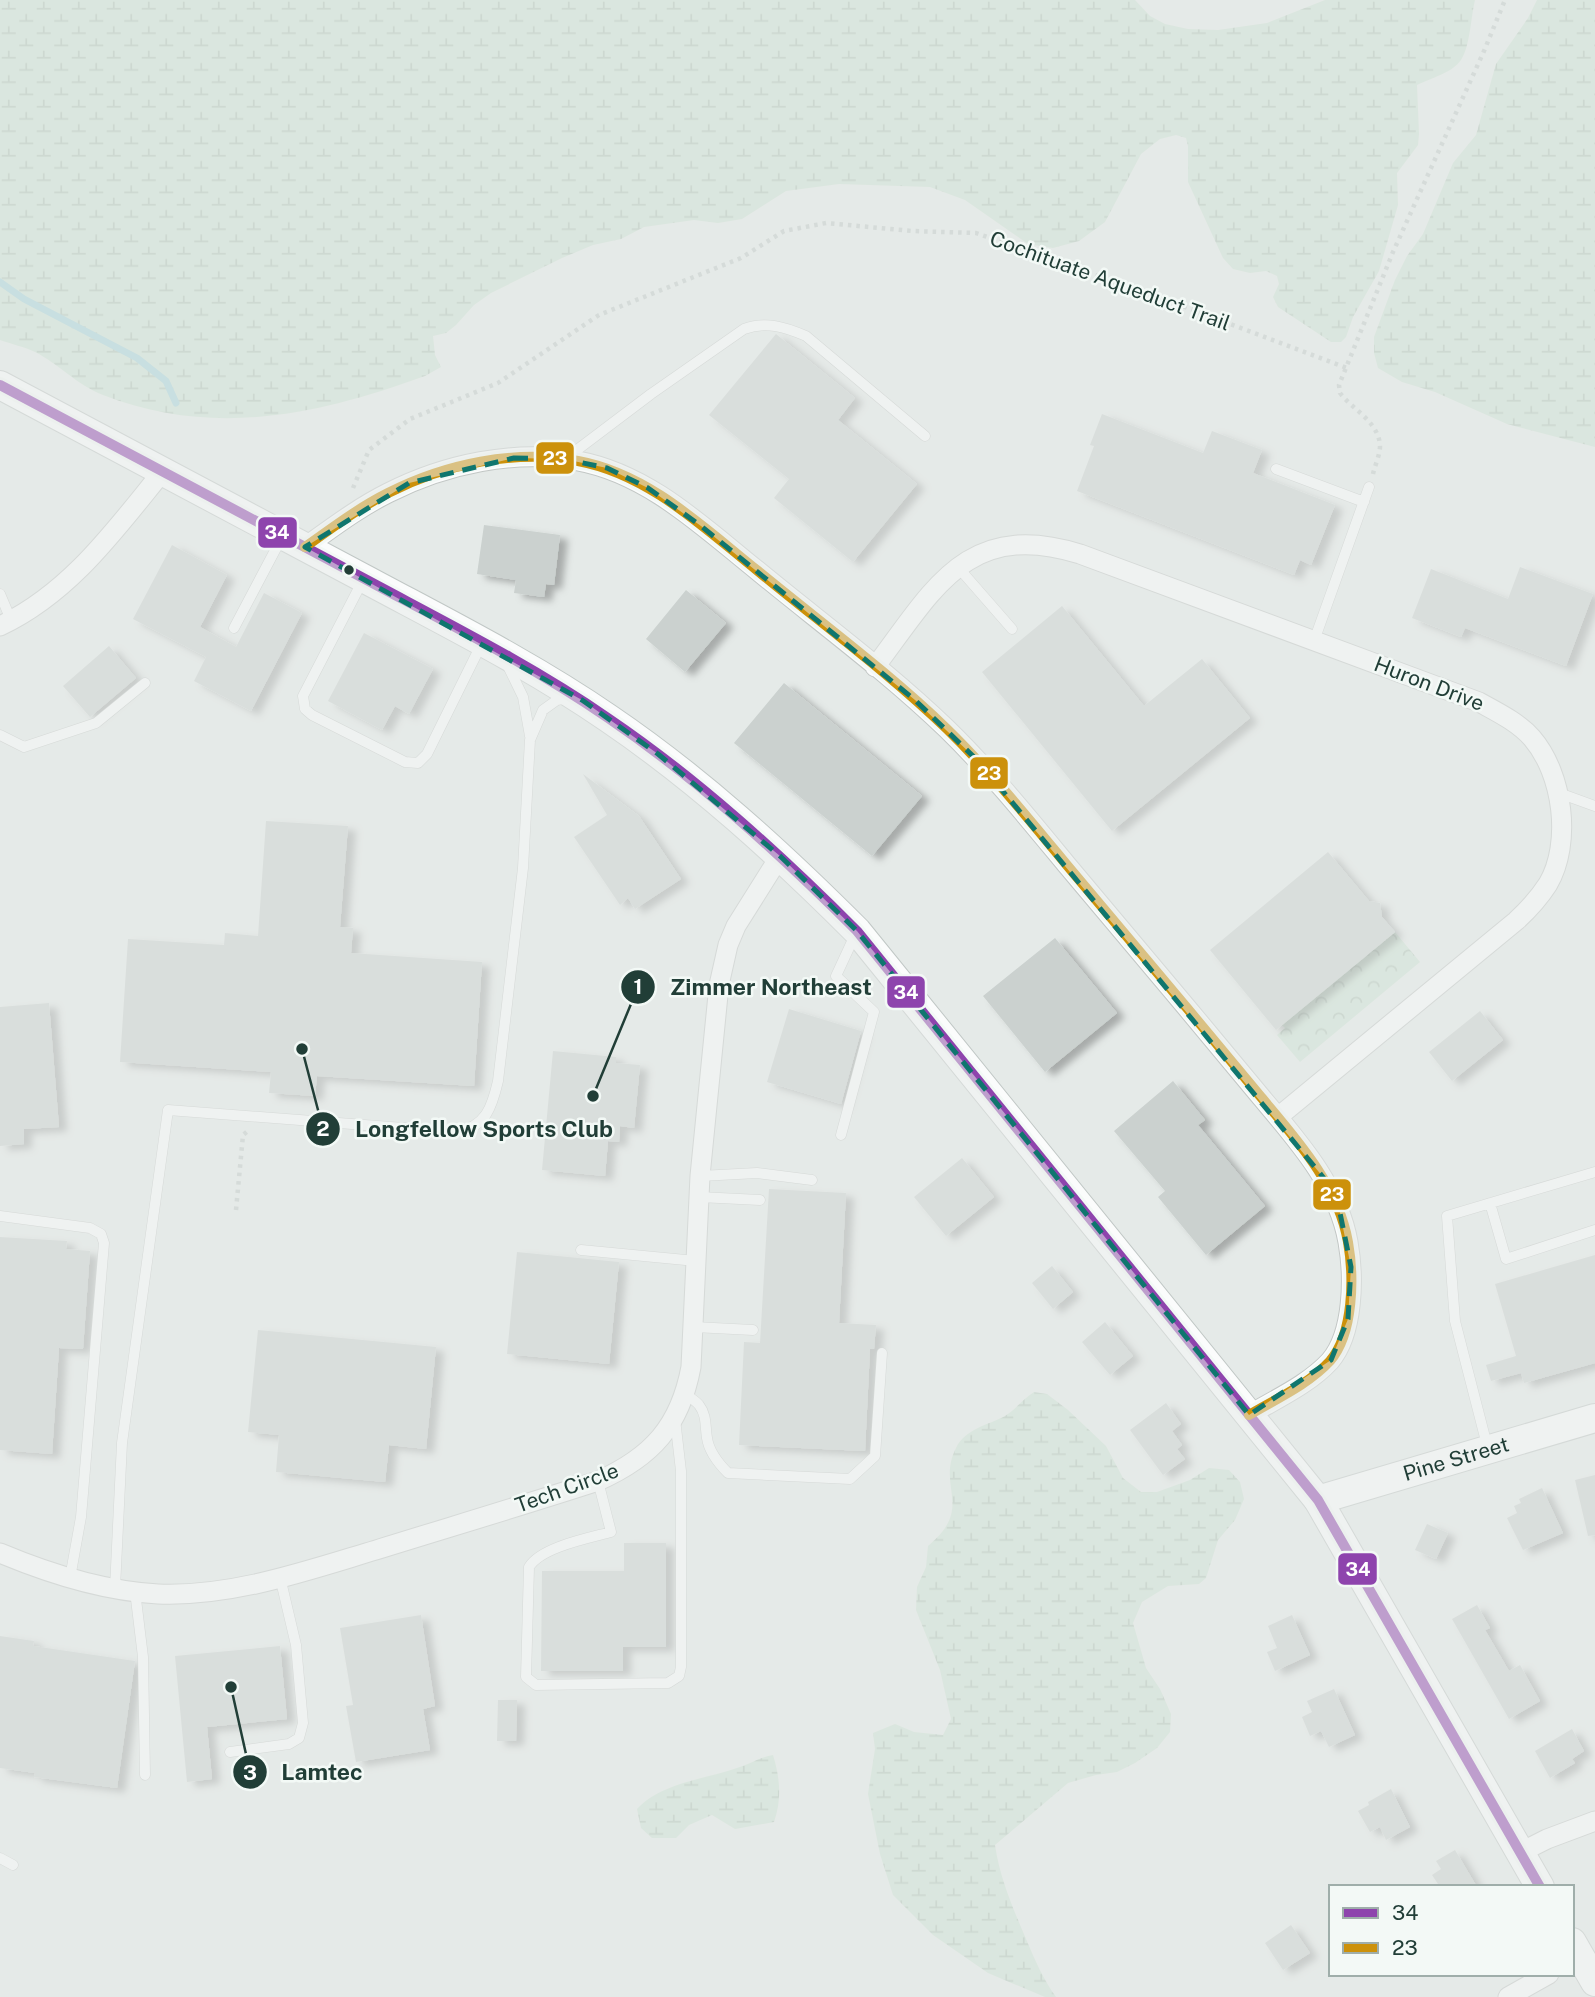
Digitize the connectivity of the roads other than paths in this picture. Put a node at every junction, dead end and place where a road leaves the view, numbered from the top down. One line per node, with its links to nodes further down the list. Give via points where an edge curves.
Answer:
1 (0, 384): 5 (main road)
2 (925, 436): 3 (lane, via 806,336 761,325 744,329)
3 (564, 459): 8 (street, via 514,458 449,470 409,483 343,521); 17 (street, via 620,473 676,506)
4 (1276, 469): 7 (lane)
5 (163, 471): 8 (main road); 12 (street, via 73,576 42,602)
6 (1369, 487): 7 (lane)
7 (1364, 502): 15 (lane)
8 (294, 541): 10 (main road); 13 (lane)
9 (957, 566): 14 (lane); 15 (street, Huron Drive, via 986,552 1020,544 1064,549); 17 (street, Huron Drive)
10 (364, 578): 16 (main road); 16 (lane, via 303,696 305,709 312,715 405,762 418,763)
11 (0, 594): 12 (lane)
12 (5, 623)
13 (234, 628)
14 (1012, 629)
15 (1314, 641): 22 (street, Huron Drive, via 1495,711 1530,736 1544,753)
16 (489, 645): 19 (main road); 21 (lane, via 510,668 523,697)
17 (875, 667): 26 (street, via 947,730 1005,791)
18 (145, 683): 20 (lane, via 96,723 24,747)
19 (582, 700): 21 (lane, via 557,700 543,710); 24 (main road, via 658,754)
20 (0, 735)
21 (530, 740): 51 (lane, via 516,939 498,1081 483,1120 470,1130 456,1132 169,1110 122,1443)
22 (1559, 793): 23 (lane); 26 (street, Huron Drive, via 1557,862 1533,905)
23 (1595, 806)
24 (780, 856): 25 (main road); 29 (street, Tech Circle, via 728,945 717,999)
25 (857, 932): 27 (lane, via 836,976 874,1012); 42 (main road)
26 (1278, 1117): 42 (street, via 1323,1177 1339,1209 1350,1252 1350,1304 1342,1340 1331,1360)
27 (841, 1135)
28 (1595, 1172): 33 (lane)
29 (700, 1177): 30 (lane, via 757,1173); 31 (street, Tech Circle)
30 (812, 1180)
31 (699, 1197): 32 (lane); 37 (street, Tech Circle)
32 (760, 1200)
33 (1490, 1203): 35 (lane, via 1506,1259); 45 (lane, via 1447,1216 1455,1321)
34 (0, 1216): 50 (lane, via 93,1228 104,1243 81,1517)
35 (1595, 1230)
36 (581, 1250): 37 (lane)
37 (696, 1261): 38 (street, Tech Circle)
38 (694, 1327): 39 (lane); 41 (street, Tech Circle)
39 (753, 1330)
40 (882, 1353): 41 (lane, via 875,1456 850,1479 727,1473 711,1452 699,1405)
41 (685, 1394): 44 (street, Tech Circle)
42 (1249, 1415): 47 (main road)
43 (1595, 1418): 45 (main road, Pine Street)
44 (675, 1419): 46 (street, Tech Circle, via 643,1455); 46 (lane, via 681,1471 681,1667 671,1682 536,1685 526,1677 529,1567 535,1559 564,1546 611,1532)
45 (1488, 1449): 47 (main road, Pine Street)
46 (598, 1480): 49 (street, Tech Circle)
47 (1318, 1500): 55 (main road)
48 (0, 1553): 50 (street, Tech Circle)
49 (280, 1577): 51 (street, Tech Circle, via 207,1592 157,1594); 52 (lane, via 296,1645 302,1731 289,1744)
50 (70, 1578): 51 (street, Tech Circle)
51 (125, 1589): 53 (lane, via 143,1657)
52 (230, 1752)
53 (145, 1775)
54 (1595, 1821): 55 (street)
55 (1521, 1852): 58 (main road)
56 (0, 1858): 57 (lane)
57 (13, 1865)
58 (1539, 1885)
59 (1575, 1954): 61 (main road)
60 (1545, 1976): 62 (street)
61 (1595, 1982)
62 (1508, 1997)

